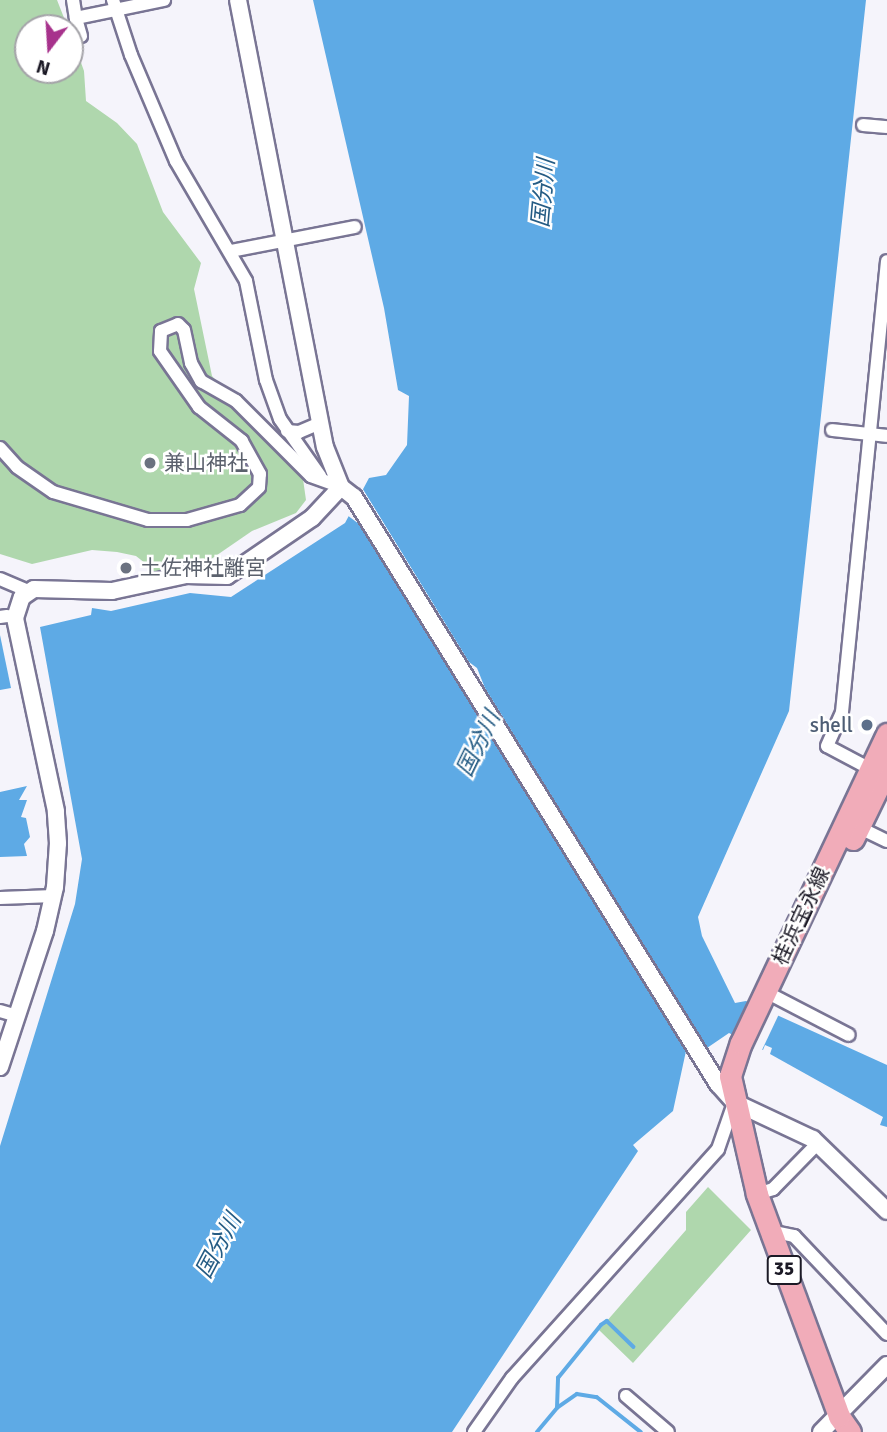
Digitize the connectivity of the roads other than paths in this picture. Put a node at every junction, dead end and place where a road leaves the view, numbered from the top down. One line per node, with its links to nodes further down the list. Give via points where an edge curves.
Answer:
1 (164, 0): 3 (street)
2 (238, 0): 8 (street)
3 (114, 4): 4 (street); 9 (street, via 176,161)
4 (84, 15)
5 (863, 125): 6 (street)
6 (887, 127)
7 (355, 227): 8 (street)
8 (285, 241): 9 (street); 11 (street)
9 (232, 251): 13 (street, via 246,281 268,387)
10 (887, 261): 14 (street)
11 (320, 423): 13 (street, via 299,432); 18 (street)
12 (832, 430): 14 (street)
13 (287, 431): 17 (street)
14 (869, 434): 15 (street); 22 (street, via 842,712 827,746)
15 (887, 436)
16 (0, 448): 17 (street, via 17,467 53,492 148,520 187,520 240,505 259,487 260,474 242,441 198,407 160,351 161,331 178,324 201,381 236,401 311,476)
17 (324, 480): 18 (street)
18 (347, 492): 20 (street, via 227,576 186,575 112,592 62,586); 32 (street, via 701,1062)
19 (0, 579): 20 (street)
20 (28, 591): 25 (street, via 15,618 56,811)
21 (887, 734): 22 (main road, 桂浜宝永線)
22 (880, 771): 23 (main road, 桂浜宝永線)
23 (852, 824): 24 (street); 27 (main road, 桂浜宝永線)
24 (887, 841)
25 (54, 896): 26 (street); 29 (street)
26 (0, 898)
27 (767, 1000): 30 (street); 32 (main road, 桂浜宝永線, via 746,1046)
28 (0, 1011): 29 (street)
29 (17, 1016): 31 (street)
30 (849, 1035)
31 (0, 1067)
32 (734, 1102): 33 (street); 34 (main road, 35); 41 (street, via 718,1149 512,1378)
33 (818, 1143): 34 (street, via 773,1189); 35 (street)
34 (757, 1194): 36 (main road, 35)
35 (887, 1211)
36 (770, 1231): 37 (street, via 794,1236); 40 (main road, 35)
37 (887, 1334)
38 (887, 1365): 40 (street)
39 (626, 1396): 42 (street)
40 (840, 1427): 43 (street)
41 (474, 1432)
42 (668, 1432)
43 (821, 1432)

